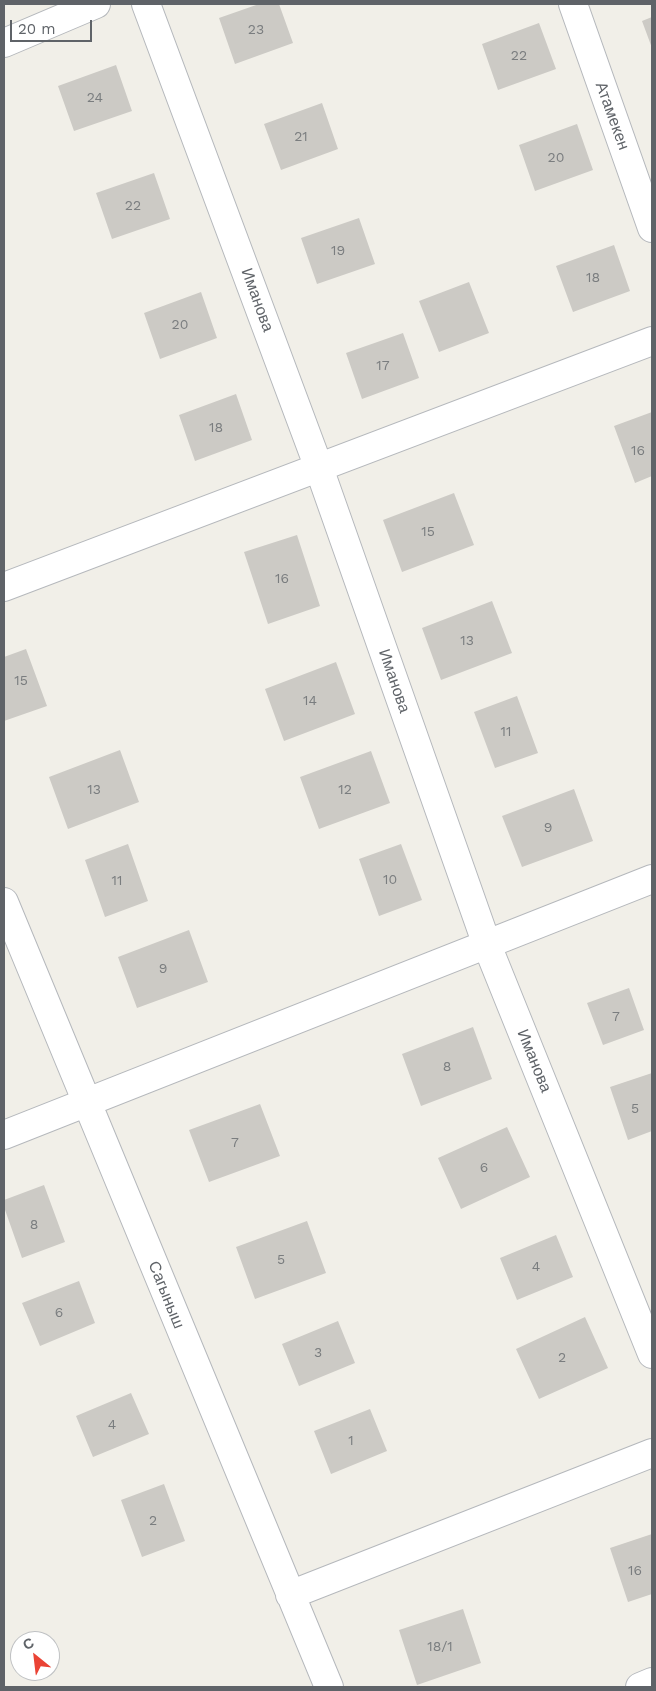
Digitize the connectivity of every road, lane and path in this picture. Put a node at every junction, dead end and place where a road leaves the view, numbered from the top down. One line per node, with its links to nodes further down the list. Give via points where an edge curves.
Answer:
1 (96, 4): 4 (street)
2 (146, 4): 7 (street, Иманова)
3 (573, 4): 5 (street, Атамекен)
4 (4, 43)
5 (652, 228)
6 (652, 341): 7 (street)
7 (319, 468): 8 (street); 11 (street, Иманова)
8 (4, 587)
9 (652, 880): 11 (street)
10 (4, 902): 12 (street, Сагыныш)
11 (487, 945): 12 (street); 14 (street, Иманова)
12 (87, 1102): 13 (street); 16 (street, Сагыныш)
13 (4, 1135)
14 (652, 1354)
15 (652, 1453): 16 (street)
16 (290, 1595): 18 (street, Сагыныш)
17 (652, 1682): 19 (street)
18 (328, 1687)
19 (640, 1687)

